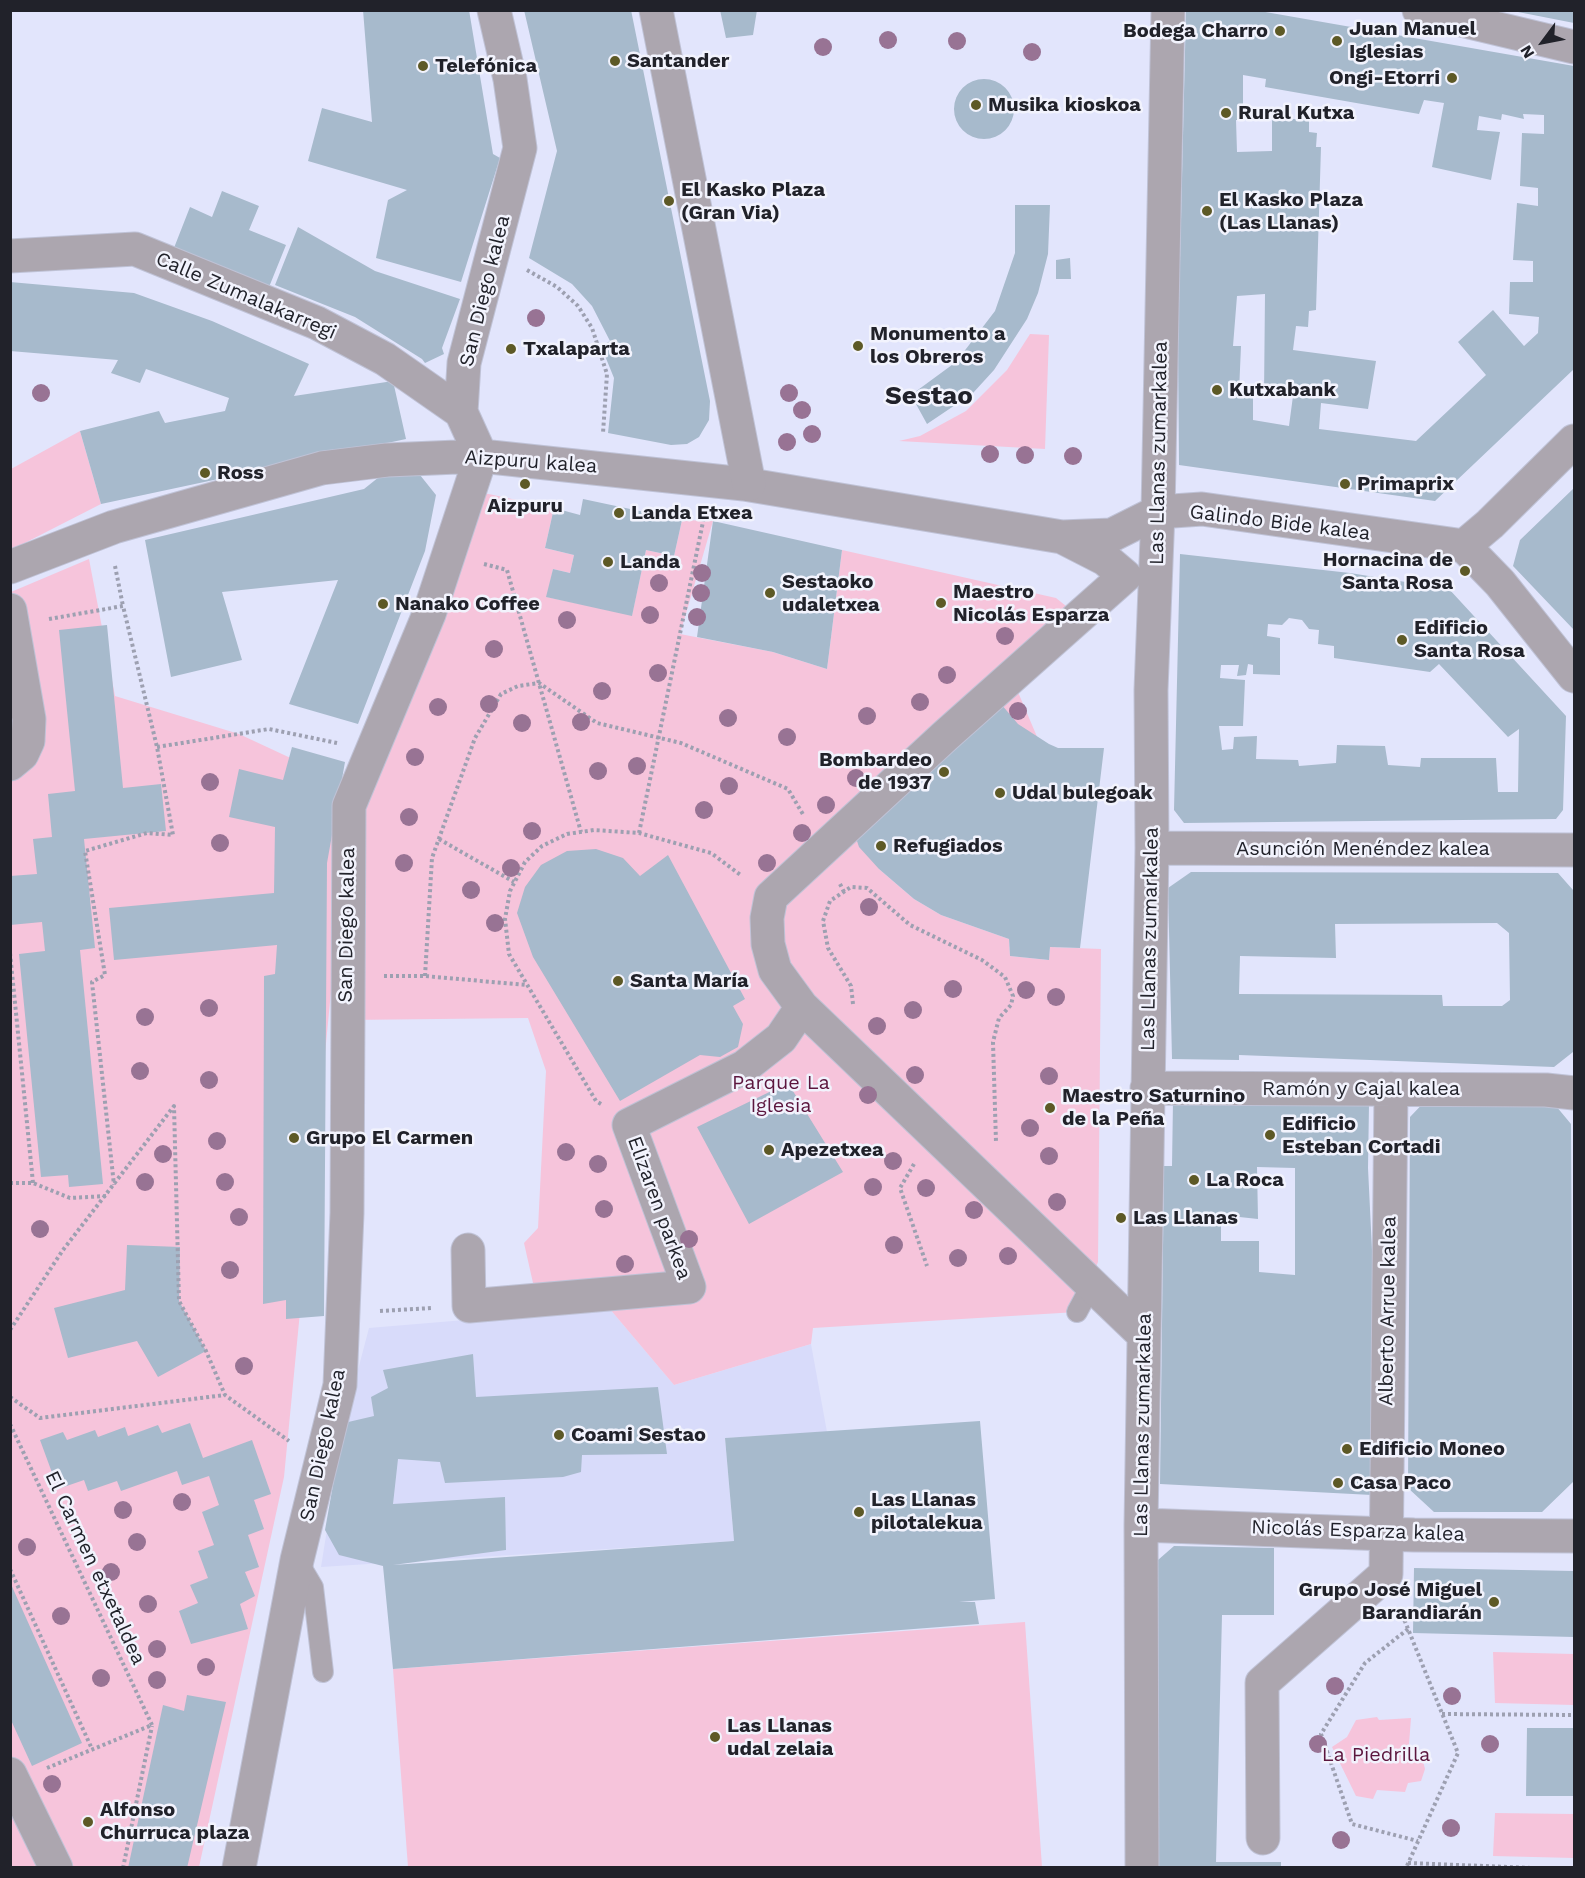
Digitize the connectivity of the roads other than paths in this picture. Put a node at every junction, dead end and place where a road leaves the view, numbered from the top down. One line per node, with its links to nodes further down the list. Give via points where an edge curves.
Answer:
1 (494, 10): 7 (street, San Diego kalea, via 520,148 464,363)
2 (656, 10): 10 (street)
3 (1168, 10): 11 (street, Las Llanas zumarkalea)
4 (1419, 10): 5 (street)
5 (1575, 47)
6 (10, 256): 7 (street, Calle Zumalakarregi, via 135,249 318,323 385,359)
7 (461, 412): 9 (street, San Diego kalea)
8 (1575, 441): 13 (street)
9 (481, 456): 10 (street, Aizpuru kalea); 14 (street, Aizpuru kalea, via 387,460 322,468 114,527); 29 (street, San Diego kalea, via 429,614 349,806 347,1213 340,1385)
10 (749, 484): 12 (street, Aizpuru kalea)
11 (1158, 512): 12 (street, Aizpuru kalea, via 1112,535); 13 (street, Galindo Bide kalea, via 1202,509); 18 (street, Las Llanas zumarkalea, via 1151,690)
12 (1062, 537): 20 (street, Aizpuru kalea, via 1105,559 1125,576 771,897 768,944 775,970)
13 (1464, 546): 16 (street, via 1500,583)
14 (10, 567)
15 (10, 609): 17 (street, via 29,719 28,741 22,754)
16 (1575, 676)
17 (10, 764)
18 (1152, 848): 19 (street, Asunción Menéndez kalea); 21 (street, Las Llanas zumarkalea)
19 (1575, 850)
20 (802, 1007): 24 (street, Elizaren parkea, via 781,1038 744,1067 628,1125 689,1287 469,1306); 25 (street, via 997,1194 1085,1298)
21 (1147, 1088): 22 (street, Ramón y Cajal kalea); 25 (street, Las Llanas zumarkalea)
22 (1390, 1089): 23 (street, Ramón y Cajal kalea); 27 (street, Alberto Arrue kalea)
23 (1575, 1093)
24 (468, 1250)
25 (1144, 1335): 26 (street, Las Llanas zumarkalea)
26 (1141, 1525): 27 (street, Nicolás Esparza kalea); 35 (street, Las Llanas zumarkalea)
27 (1386, 1533): 28 (street, Nicolás Esparza kalea); 32 (street, Alberto Arrue kalea, via 1386,1574 1262,1683)
28 (1575, 1536)
29 (297, 1560): 30 (lane, via 314,1587); 34 (street, San Diego kalea)
30 (323, 1672)
31 (12, 1778): 33 (street)
32 (1263, 1838)
33 (56, 1868)
34 (238, 1868)
35 (1142, 1868)

